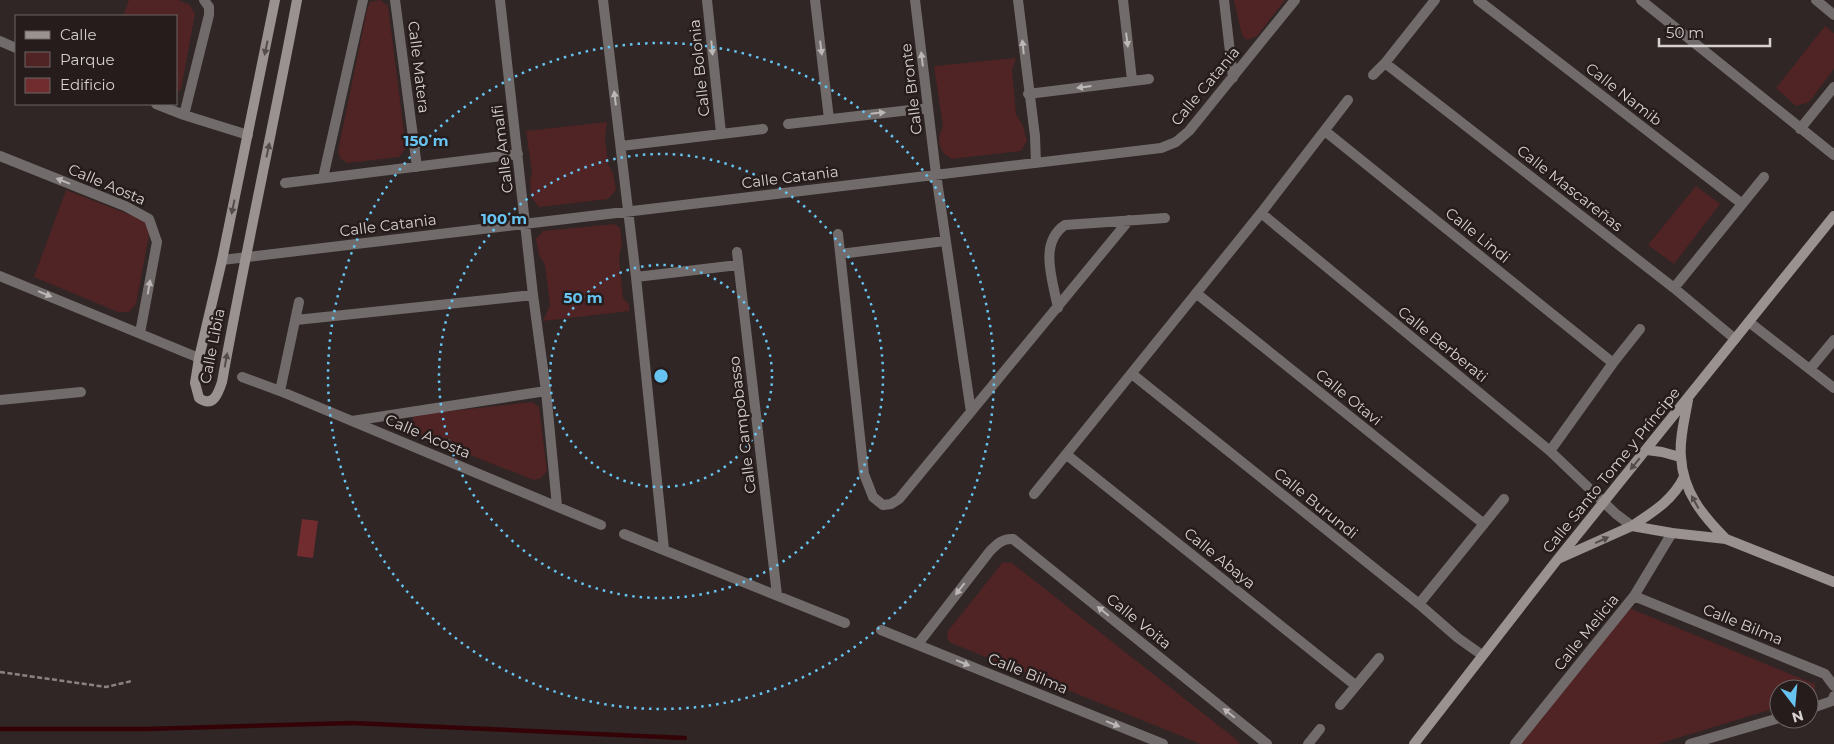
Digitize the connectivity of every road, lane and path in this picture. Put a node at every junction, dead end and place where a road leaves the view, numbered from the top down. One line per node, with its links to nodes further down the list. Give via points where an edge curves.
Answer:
1 (275, 0): 39 (street, Calle Libia, one-way to 39)
2 (297, 0): 61 (street, Calle Libia, one-way to 2)
3 (362, 0): 48 (street)
4 (395, 0): 45 (street, Calle Matera)
5 (500, 0): 41 (street, Calle Amalfi)
6 (603, 0): 40 (street, one-way to 6)
7 (707, 0): 38 (street, Calle Bolonia, one-way to 38)
8 (815, 0): 33 (street, one-way to 33)
9 (915, 0): 31 (street, Calle Bronte, one-way to 9)
10 (1018, 0): 28 (street, one-way to 10)
11 (1123, 0): 26 (street, one-way to 26)
12 (1224, 0): 24 (street)
13 (1295, 0): 24 (street, Calle Catania)
14 (1435, 0): 22 (street)
15 (1478, 0): 50 (street, Calle Namib)
16 (1641, 0): 35 (street)
17 (1816, 0): 19 (street)
18 (206, 4): 32 (street, via 209,15)
19 (1834, 15)
20 (0, 41): 21 (street)
21 (15, 48)
22 (1386, 63): 23 (street); 66 (street, Calle Mascareñas)
23 (1373, 75)
24 (1233, 78): 44 (street, Calle Catania, via 1200,119 1176,142 1161,148)
25 (1149, 79): 26 (street)
26 (1132, 80): 28 (street, one-way to 28)
27 (1834, 87): 35 (street)
28 (1028, 94): 44 (street)
29 (1348, 100): 37 (street)
30 (159, 105): 32 (street)
31 (928, 108): 33 (street, one-way to 31); 46 (street, Calle Bronte)
32 (184, 115): 39 (street)
33 (829, 119): 34 (street)
34 (788, 124)
35 (1800, 129): 42 (street)
36 (763, 130): 38 (street)
37 (1325, 131): 52 (street); 78 (street, Calle Lindi)
38 (721, 133): 40 (street)
39 (248, 135): 62 (street, Calle Libia, one-way to 62)
40 (621, 146): 51 (street)
41 (518, 154): 45 (street); 56 (street, Calle Amalfi)
42 (1834, 155)
43 (0, 156): 74 (street, Calle Aosta, one-way to 43, via 157,242 149,219 125,206)
44 (1036, 163): 46 (street, Calle Catania)
45 (417, 167): 48 (street)
46 (936, 174): 51 (street, Calle Catania); 58 (street, Calle Bronte)
47 (1764, 177): 50 (street)
48 (324, 178): 49 (street)
49 (285, 183)
50 (1741, 203): 66 (street)
51 (627, 211): 56 (street, Calle Catania); 65 (street)
52 (1261, 213): 67 (street); 91 (street, Calle Berberati)
53 (1834, 216): 72 (street, Calle Santo Tome y Príncipe)
54 (1166, 218): 55 (street)
55 (1128, 220): 70 (street); 70 (street, via 1059,229 1048,253)
56 (526, 223): 61 (street, Calle Catania); 68 (street, Calle Amalfi)
57 (838, 234): 60 (street)
58 (945, 241): 60 (street); 88 (street, Calle Bronte)
59 (737, 252): 63 (street, Calle Campobasso)
60 (840, 254): 88 (street, via 864,474 873,497 882,504 891,504 899,499)
61 (244, 258): 62 (street, Calle Catania); 77 (street, Calle Libia, one-way to 61, via 195,383 197,393 202,401 213,400 222,382)
62 (222, 260): 77 (street, Calle Libia)
63 (738, 264): 65 (street); 108 (street, Calle Campobasso)
64 (0, 276): 74 (street, one-way to 74)
65 (636, 277): 105 (street)
66 (1674, 288): 75 (street, Calle Mascareñas)
67 (1196, 293): 80 (street); 99 (street, Calle Otavi)
68 (533, 295): 71 (street); 84 (street, Calle Amalfi)
69 (299, 302): 71 (street)
70 (1058, 308): 88 (street)
71 (296, 320): 83 (street)
72 (1749, 322): 75 (street, Calle Santo Tome y Príncipe); 79 (street)
73 (1640, 329): 78 (street)
74 (140, 333): 77 (street)
75 (1735, 339): 86 (street, Calle Santo Tome y Príncipe)
76 (1834, 340): 79 (street)
77 (200, 358)
78 (1613, 363): 91 (street)
79 (1810, 369): 82 (street)
80 (1132, 374): 92 (street); 110 (street, Calle Burundi)
81 (242, 377): 83 (street, Calle Acosta)
82 (1834, 388)
83 (280, 391): 89 (street, Calle Acosta)
84 (546, 391): 89 (street); 98 (street, Calle Amalfi)
85 (81, 392): 87 (street)
86 (1688, 398): 90 (street, Calle Santo Tome y Príncipe); 93 (street)
87 (0, 400)
88 (972, 412)
89 (352, 421): 98 (street, Calle Acosta)
90 (1647, 450): 93 (street); 97 (street, Calle Santo Tome y Príncipe, one-way to 97)
91 (1550, 451): 97 (street, Calle Berberati)
92 (1067, 454): 95 (street); 118 (street, Calle Abaya)
93 (1680, 456): 94 (street)
94 (1684, 477): 101 (street, via 1668,500); 104 (street, one-way to 94, via 1705,518)
95 (1034, 494)
96 (1504, 499): 99 (street)
97 (1604, 502): 101 (street, Calle Berberati); 106 (street, Calle Santo Tome y Príncipe)
98 (557, 506): 100 (street, Calle Acosta)
99 (1484, 524): 110 (street)
100 (601, 525)
101 (1632, 526): 102 (street); 106 (street, one-way to 101)
102 (1672, 533): 104 (street); 109 (street, Calle Melicia)
103 (624, 534): 105 (street)
104 (1726, 539): 107 (street)
105 (664, 548): 108 (street)
106 (1557, 560): 114 (street, Calle Santo Tome y Príncipe)
107 (1834, 582)
108 (777, 595): 111 (street)
109 (1634, 596): 119 (street, Calle Bilma, via 1825,674); 129 (street, Calle Melicia)
110 (1419, 604): 114 (street, Calle Burundi)
111 (844, 623)
112 (881, 630): 113 (street, Calle Bilma)
113 (918, 644): 125 (street, Calle Bilma, one-way to 125); 126 (street, Calle Voita, one-way to 113, via 1013,539 999,542 990,551)
114 (1482, 655): 128 (street, Calle Santo Tome y Príncipe)
115 (1379, 658): 118 (street)
116 (0, 672): 117 (path, via 106,687)
117 (132, 680)
118 (1355, 685): 121 (street)
119 (1834, 686)
120 (1834, 696): 122 (street)
121 (1340, 704)
122 (1819, 705)
123 (1769, 721): 130 (street)
124 (1320, 729): 127 (street)
125 (1163, 744)
126 (1267, 744)
127 (1308, 744)
128 (1414, 744)
129 (1515, 744)
130 (1690, 744)

